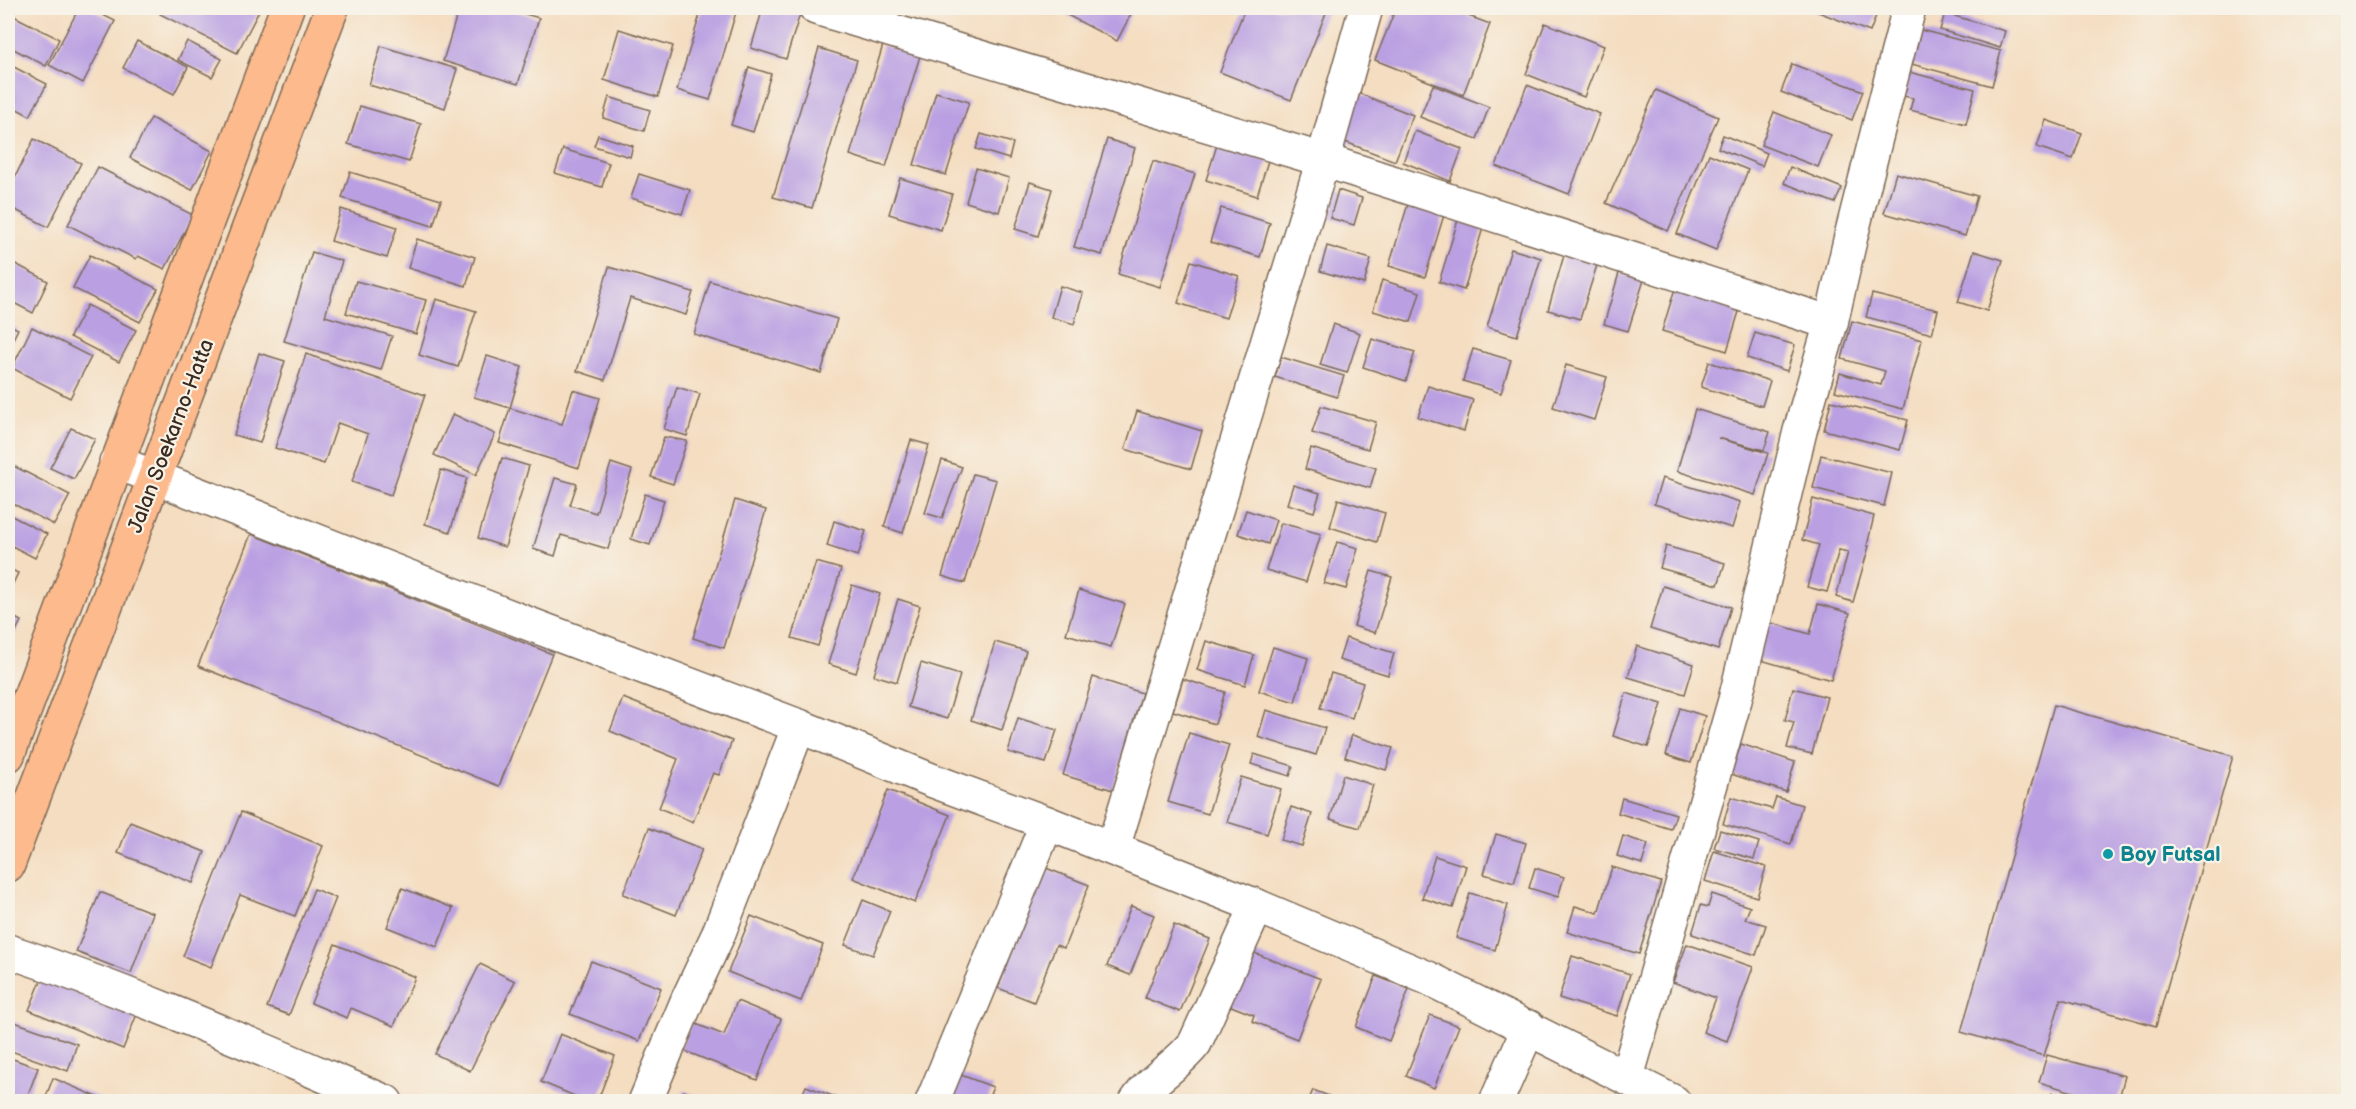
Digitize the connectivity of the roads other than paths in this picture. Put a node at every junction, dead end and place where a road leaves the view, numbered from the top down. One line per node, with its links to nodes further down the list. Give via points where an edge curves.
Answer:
1 (287, 8): 8 (highway, Jalan Soekarno-Hatta)
2 (333, 8): 9 (highway, Jalan Soekarno-Hatta)
3 (816, 8): 6 (street)
4 (1366, 8): 6 (street)
5 (1910, 8): 7 (street)
6 (1323, 160): 7 (street); 13 (street)
7 (1831, 323): 18 (street, via 1800,431 1732,711)
8 (116, 462): 9 (street); 11 (highway, Jalan Soekarno-Hatta)
9 (155, 477): 10 (street); 14 (highway, Jalan Soekarno-Hatta)
10 (799, 726): 12 (street); 20 (street, via 718,935)
11 (8, 755)
12 (1047, 823): 13 (street); 21 (street)
13 (1113, 849): 15 (street)
14 (8, 865)
15 (1257, 906): 17 (street, via 1428,978); 22 (street, via 1195,1043)
16 (8, 951): 19 (street, via 153,1003)
17 (1529, 1027): 18 (street); 23 (street)
18 (1627, 1077): 24 (street)
19 (386, 1101)
20 (645, 1101)
21 (932, 1101)
22 (1136, 1101)
23 (1496, 1101)
24 (1674, 1101)

